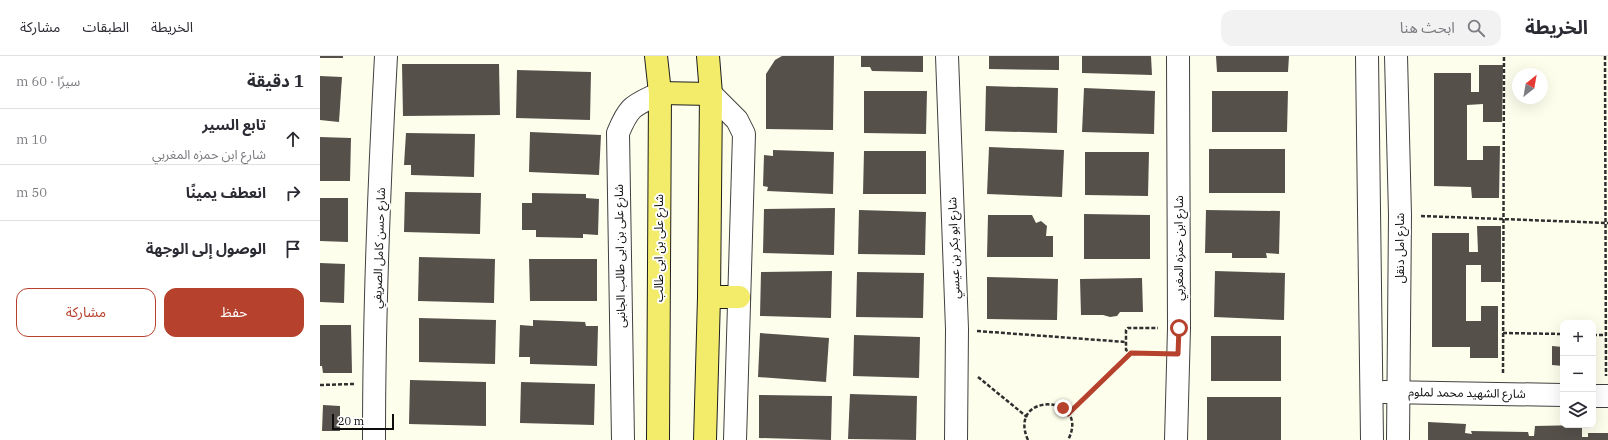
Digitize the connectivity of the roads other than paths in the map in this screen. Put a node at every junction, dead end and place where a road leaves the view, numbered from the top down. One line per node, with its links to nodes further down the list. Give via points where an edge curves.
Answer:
1 (386, 56): 15 (street, شارع حسن كامل الصريفي)
2 (656, 56): 8 (main road, شارع على بن ابى طالب)
3 (708, 56): 9 (main road)
4 (946, 56): 20 (street, شارع ابو بكر بن عيسي, via 957,329)
5 (1178, 56): 21 (street, شارع ابن حمزه المغربي, via 1179,328)
6 (1396, 56): 13 (street, شارع امل دنقل, via 1400,215)
7 (1366, 58): 12 (street)
8 (660, 93): 9 (main road); 16 (street, شارع على بن ابى طالب الجانبى, via 632,107 618,133); 17 (main road, شارع على بن ابى طالب)
9 (711, 94): 10 (main road); 11 (street, via 737,120 744,134)
10 (709, 297): 11 (main road); 18 (main road)
11 (739, 297): 19 (street)
12 (1372, 391): 13 (street, شارع الشهيد محمد لملوم); 22 (street)
13 (1399, 392): 14 (street, شارع الشهيد محمد لملوم); 23 (street, شارع امل دنقل)
14 (1560, 395)
15 (374, 440)
16 (623, 440)
17 (658, 440)
18 (705, 440)
19 (736, 440)
20 (956, 440)
21 (1176, 440)
22 (1372, 440)
23 (1398, 440)

